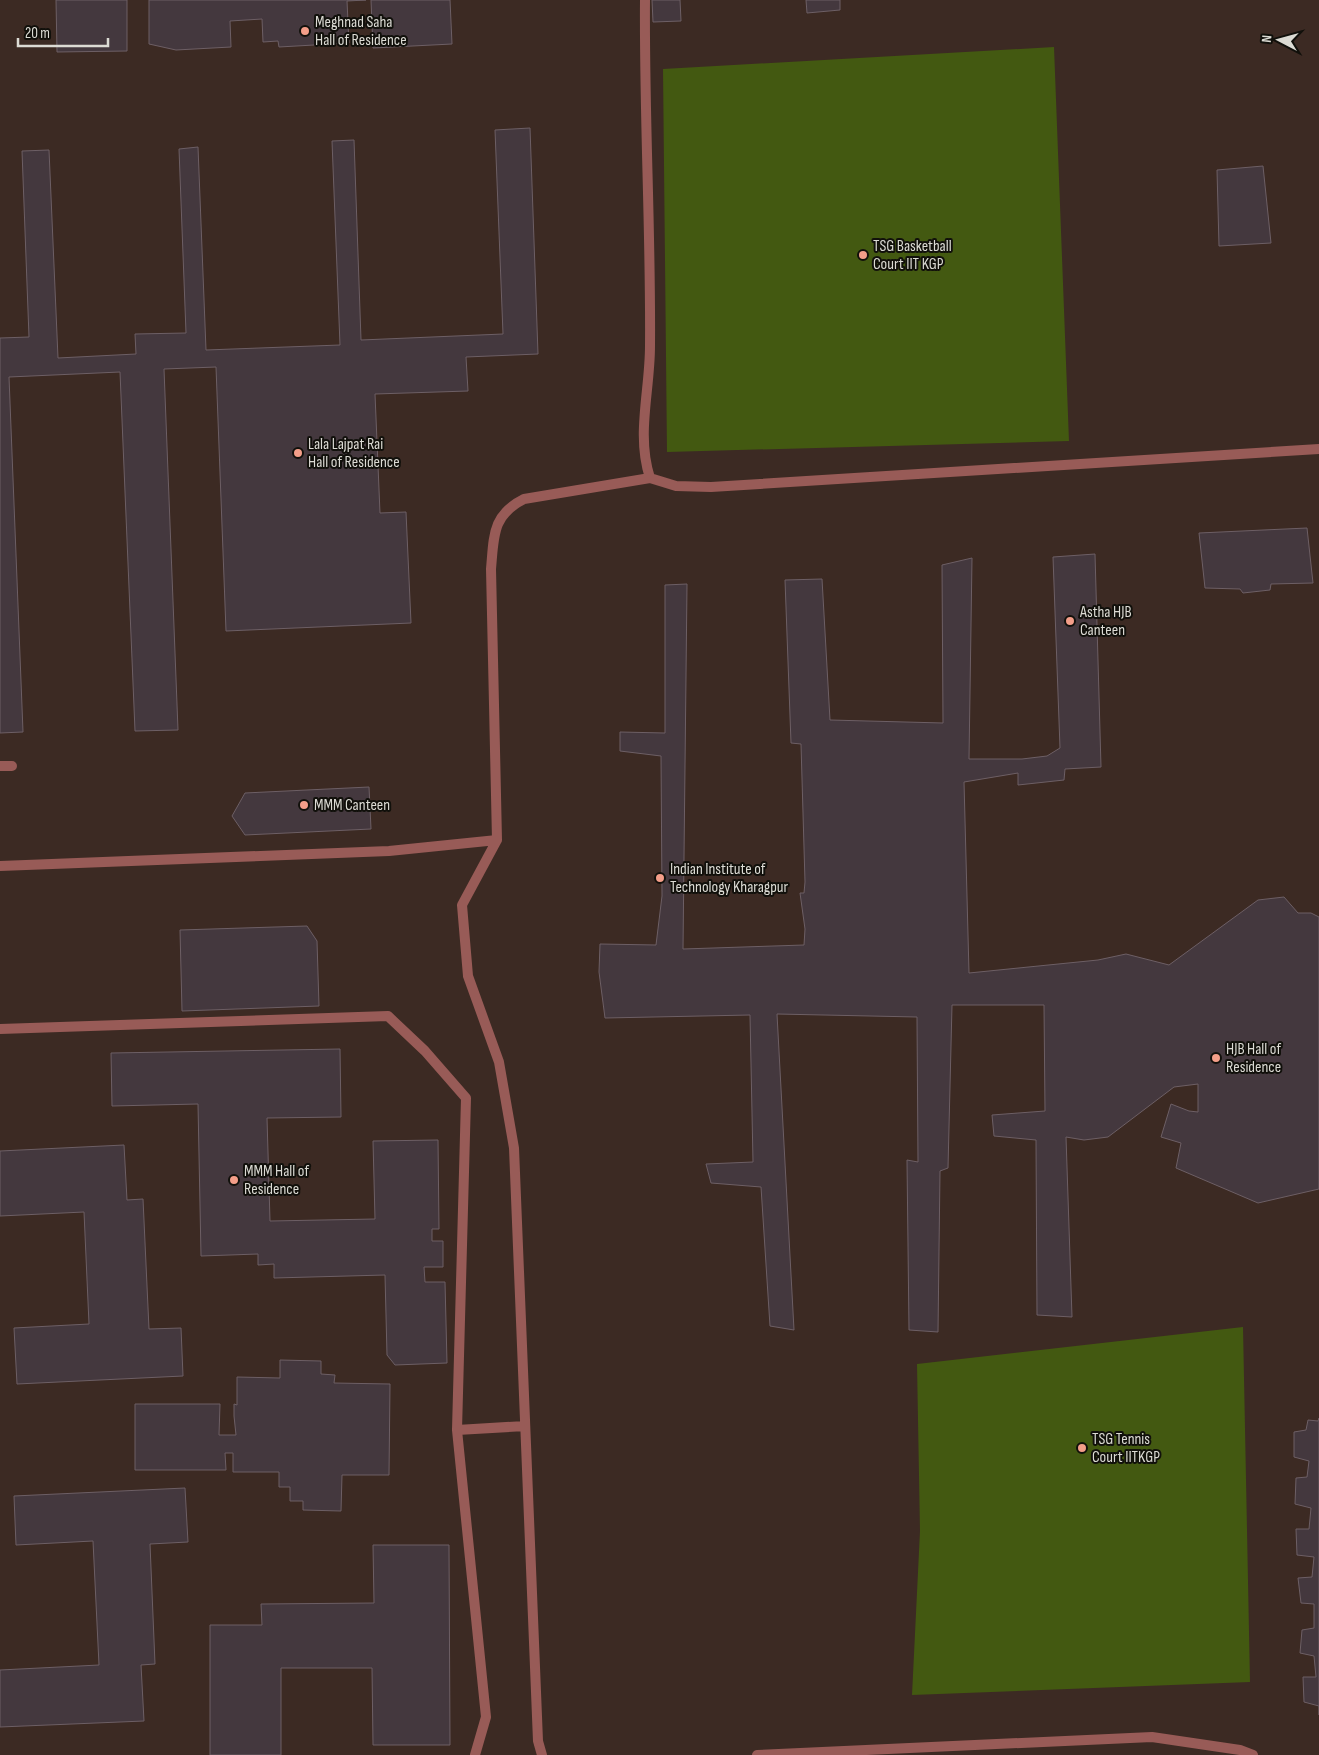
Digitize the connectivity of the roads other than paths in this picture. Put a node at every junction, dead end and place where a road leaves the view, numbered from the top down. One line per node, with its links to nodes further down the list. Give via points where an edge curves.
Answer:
1 (645, 0): 3 (lane, via 650,348 643,439 644,460)
2 (1319, 449): 3 (lane, via 711,487 676,486)
3 (650, 478): 6 (lane, via 524,499 509,506 499,520 491,568)
4 (0, 766): 5 (lane)
5 (12, 766)
6 (497, 840): 7 (lane, via 389,851); 9 (lane, via 462,905 468,976 499,1062 514,1148)
7 (0, 866)
8 (0, 1029): 10 (lane, via 388,1016 425,1051 466,1098)
9 (525, 1426): 10 (lane); 12 (lane, via 538,1741)
10 (457, 1430): 11 (lane, via 486,1717)
11 (475, 1755)
12 (542, 1755)
13 (757, 1755): 14 (lane, via 1152,1737 1240,1750)
14 (1253, 1755)

